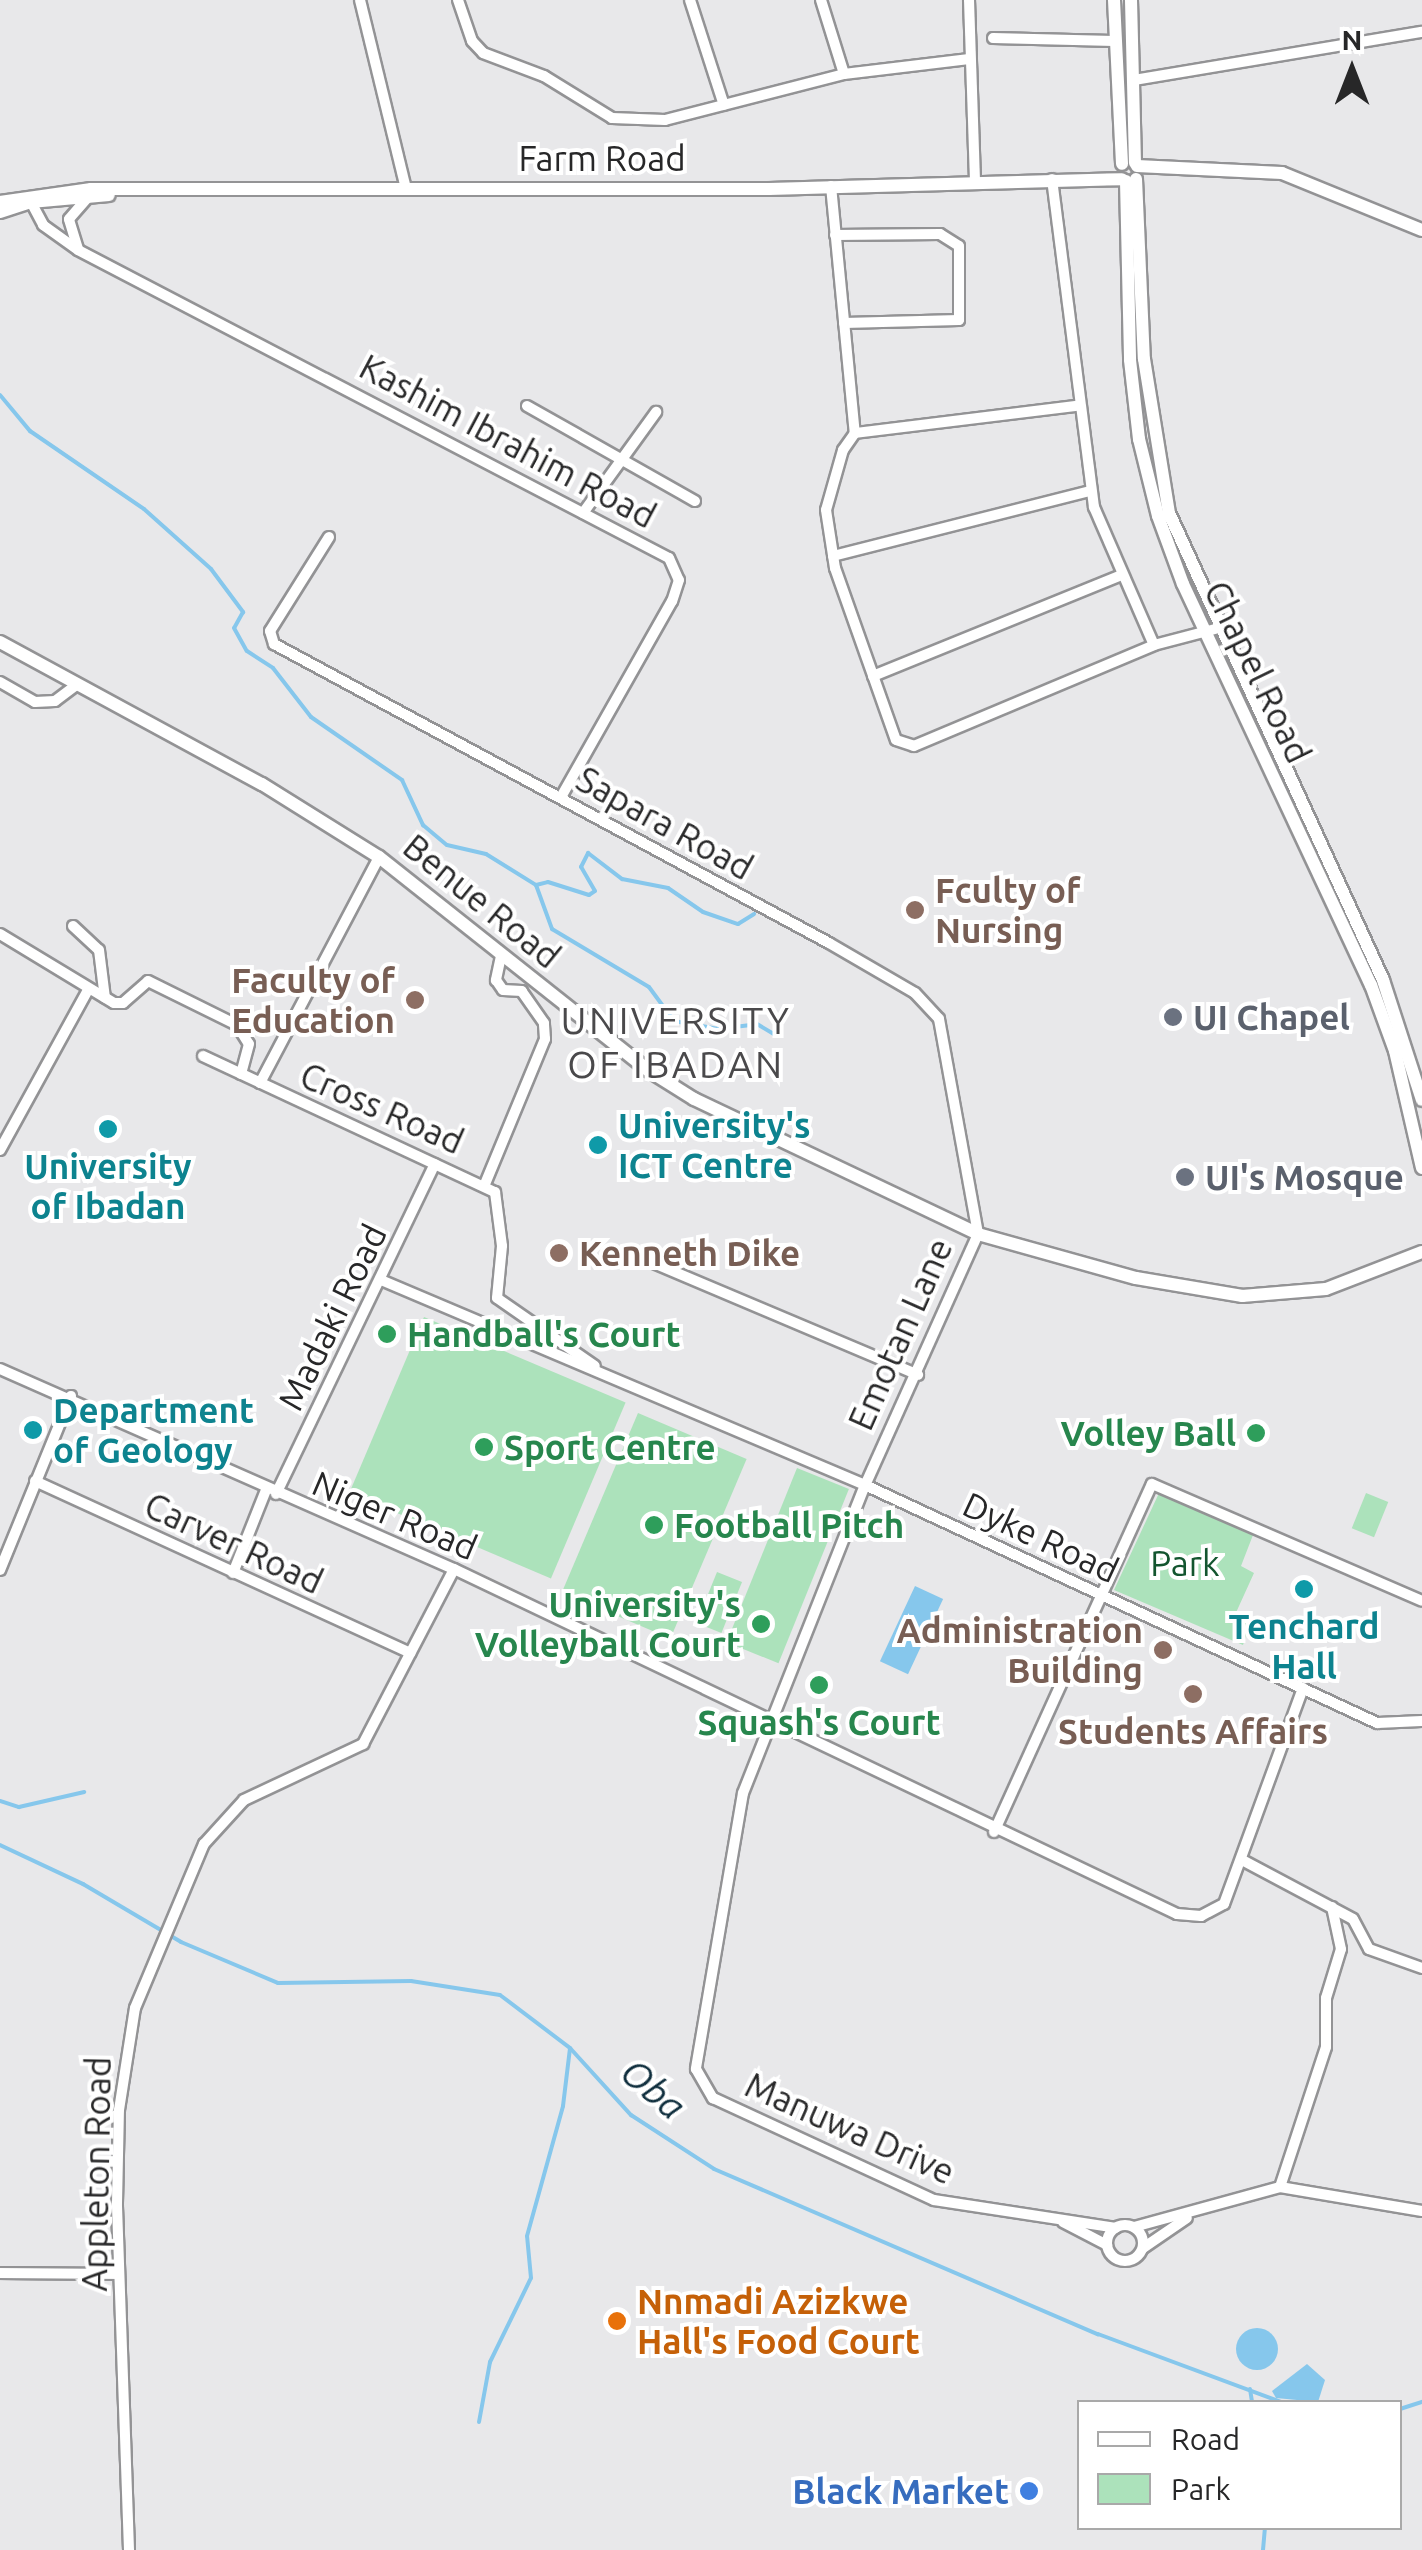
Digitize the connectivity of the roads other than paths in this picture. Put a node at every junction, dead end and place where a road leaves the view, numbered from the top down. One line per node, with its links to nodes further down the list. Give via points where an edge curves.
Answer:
1 (360, 0): 19 (street)
2 (458, 0): 14 (street, via 483,53 544,76 612,118 665,120)
3 (690, 0): 14 (street)
4 (821, 0): 12 (street)
5 (969, 0): 11 (street)
6 (1114, 0): 10 (street)
7 (1131, 0): 13 (street)
8 (1422, 32): 13 (street)
9 (993, 38): 10 (street)
10 (1114, 41): 15 (street)
11 (969, 60): 12 (street); 17 (street)
12 (844, 74): 14 (street)
13 (1134, 80): 15 (street)
14 (724, 105)
15 (1130, 172): 16 (street, Farm Road); 25 (street, via 1282,173); 40 (street, Chapel Road, via 1154,438 1170,513)
16 (1052, 179): 17 (street, Farm Road); 30 (street)
17 (975, 182): 18 (street, Farm Road)
18 (831, 186): 19 (street, Farm Road); 26 (street)
19 (406, 188): 20 (street, Farm Road)
20 (116, 192): 21 (street, Farm Road); 22 (street, Farm Road, via 42,192)
21 (87, 198): 23 (street, Farm Road); 27 (street, via 68,219)
22 (0, 202)
23 (31, 202): 24 (street, Farm Road); 27 (street, Kashim Ibrahim Road, via 44,224)
24 (0, 212)
25 (1422, 230)
26 (836, 235): 28 (street); 28 (street, via 940,234 960,246 960,320)
27 (78, 250): 36 (street, Kashim Ibrahim Road)
28 (844, 324): 32 (street)
29 (527, 406): 33 (street)
30 (1076, 406): 32 (street); 34 (street)
31 (656, 412): 33 (street)
32 (855, 434): 38 (street, via 843,450 826,510)
33 (626, 459): 35 (street); 36 (street)
34 (1090, 491): 38 (street); 39 (street)
35 (695, 501)
36 (582, 512): 46 (street, Kashim Ibrahim Road, via 669,558 679,580)
37 (328, 537): 46 (street, Sapara Road, via 270,638)
38 (833, 556): 43 (street)
39 (1119, 576): 42 (street); 43 (street)
40 (1213, 631): 42 (street); 57 (street, Chapel Road, via 1382,980); 60 (street, Chapel Road, via 1372,985)
41 (0, 642): 45 (street, Benue Road)
42 (1154, 645): 43 (street, via 914,746 896,740)
43 (873, 676)
44 (0, 682): 45 (street, via 35,702 55,701)
45 (74, 686): 47 (street, Benue Road, via 262,784)
46 (561, 797): 62 (street, Sapara Road, via 828,942 915,992 934,1011 948,1047)
47 (379, 857): 50 (street, Benue Road); 56 (street)
48 (74, 926): 53 (street, via 99,950)
49 (0, 934): 52 (street)
50 (501, 956): 51 (street, Benue Road); 51 (street, via 496,980 503,990)
51 (526, 985): 61 (street, via 545,1039); 62 (street, Benue Road, via 694,1098)
52 (88, 990): 53 (street); 58 (street)
53 (105, 998): 55 (street, via 123,1004 148,981 236,1025 249,1044)
54 (203, 1056): 55 (street, Cross Road)
55 (241, 1074): 56 (street, Cross Road)
56 (260, 1083): 59 (street, Cross Road)
57 (1422, 1100)
58 (0, 1150)
59 (436, 1164): 61 (street, Cross Road); 66 (street, Madaki Road)
60 (1422, 1168)
61 (484, 1184): 69 (street, via 495,1192 500,1214 497,1298)
62 (978, 1234): 64 (street, Emotan Lane, via 1136,1278 1242,1296 1326,1289); 68 (street, Emotan Lane)
63 (1422, 1252): 64 (street, Emotan Lane)
64 (1415, 1261)
65 (651, 1262): 68 (street)
66 (381, 1280): 69 (street); 73 (street, Madaki Road)
67 (0, 1369): 70 (street, Niger Road)
68 (918, 1375): 72 (street, Emotan Lane)
69 (610, 1377): 72 (street, Dyke Road)
70 (71, 1396): 71 (street); 73 (street, Niger Road)
71 (35, 1481): 75 (street); 76 (street, Carver Road)
72 (866, 1485): 77 (street, Dyke Road); 82 (street, Emotan Lane)
73 (271, 1492): 74 (street, Niger Road); 76 (street, Madaki Road)
74 (454, 1569): 79 (street, Appleton Road); 82 (street, Niger Road)
75 (0, 1570)
76 (233, 1573): 79 (street, Carver Road)
77 (1100, 1596): 78 (street, via 1146,1488 1158,1483); 80 (street, Dyke Road); 84 (street)
78 (1422, 1602)
79 (410, 1654): 97 (street, Appleton Road, via 363,1744 244,1800 204,1844 125,2046)
80 (1303, 1688): 83 (street, Dyke Road, via 1377,1723); 85 (street)
81 (1422, 1712): 83 (street, Dyke Road)
82 (769, 1718): 84 (street, Niger Road); 91 (street, Manuwa Drive, via 743,1792 697,2054 702,2087 934,2200)
83 (1419, 1724)
84 (994, 1832): 85 (street, Niger Road, via 1177,1914 1202,1916 1224,1904)
85 (1244, 1861): 86 (street)
86 (1332, 1906): 87 (street, via 1353,1920 1369,1950); 88 (street, via 1341,1949 1326,1998 1326,2047)
87 (1422, 1968)
88 (1280, 2187): 89 (street); 90 (street)
89 (1422, 2211)
90 (1189, 2216): 92 (street, Manuwa Drive); 95 (street)
91 (1058, 2219): 93 (street, Manuwa Drive); 94 (street, Manuwa Drive)
92 (1134, 2227): 93 (street, Manuwa Drive); 95 (street)
93 (1116, 2228): 94 (street)
94 (1107, 2245): 95 (street, via 1124,2262)
95 (1143, 2248)
96 (0, 2273): 97 (street)
97 (118, 2274): 98 (street, Appleton Road)
98 (129, 2550)

